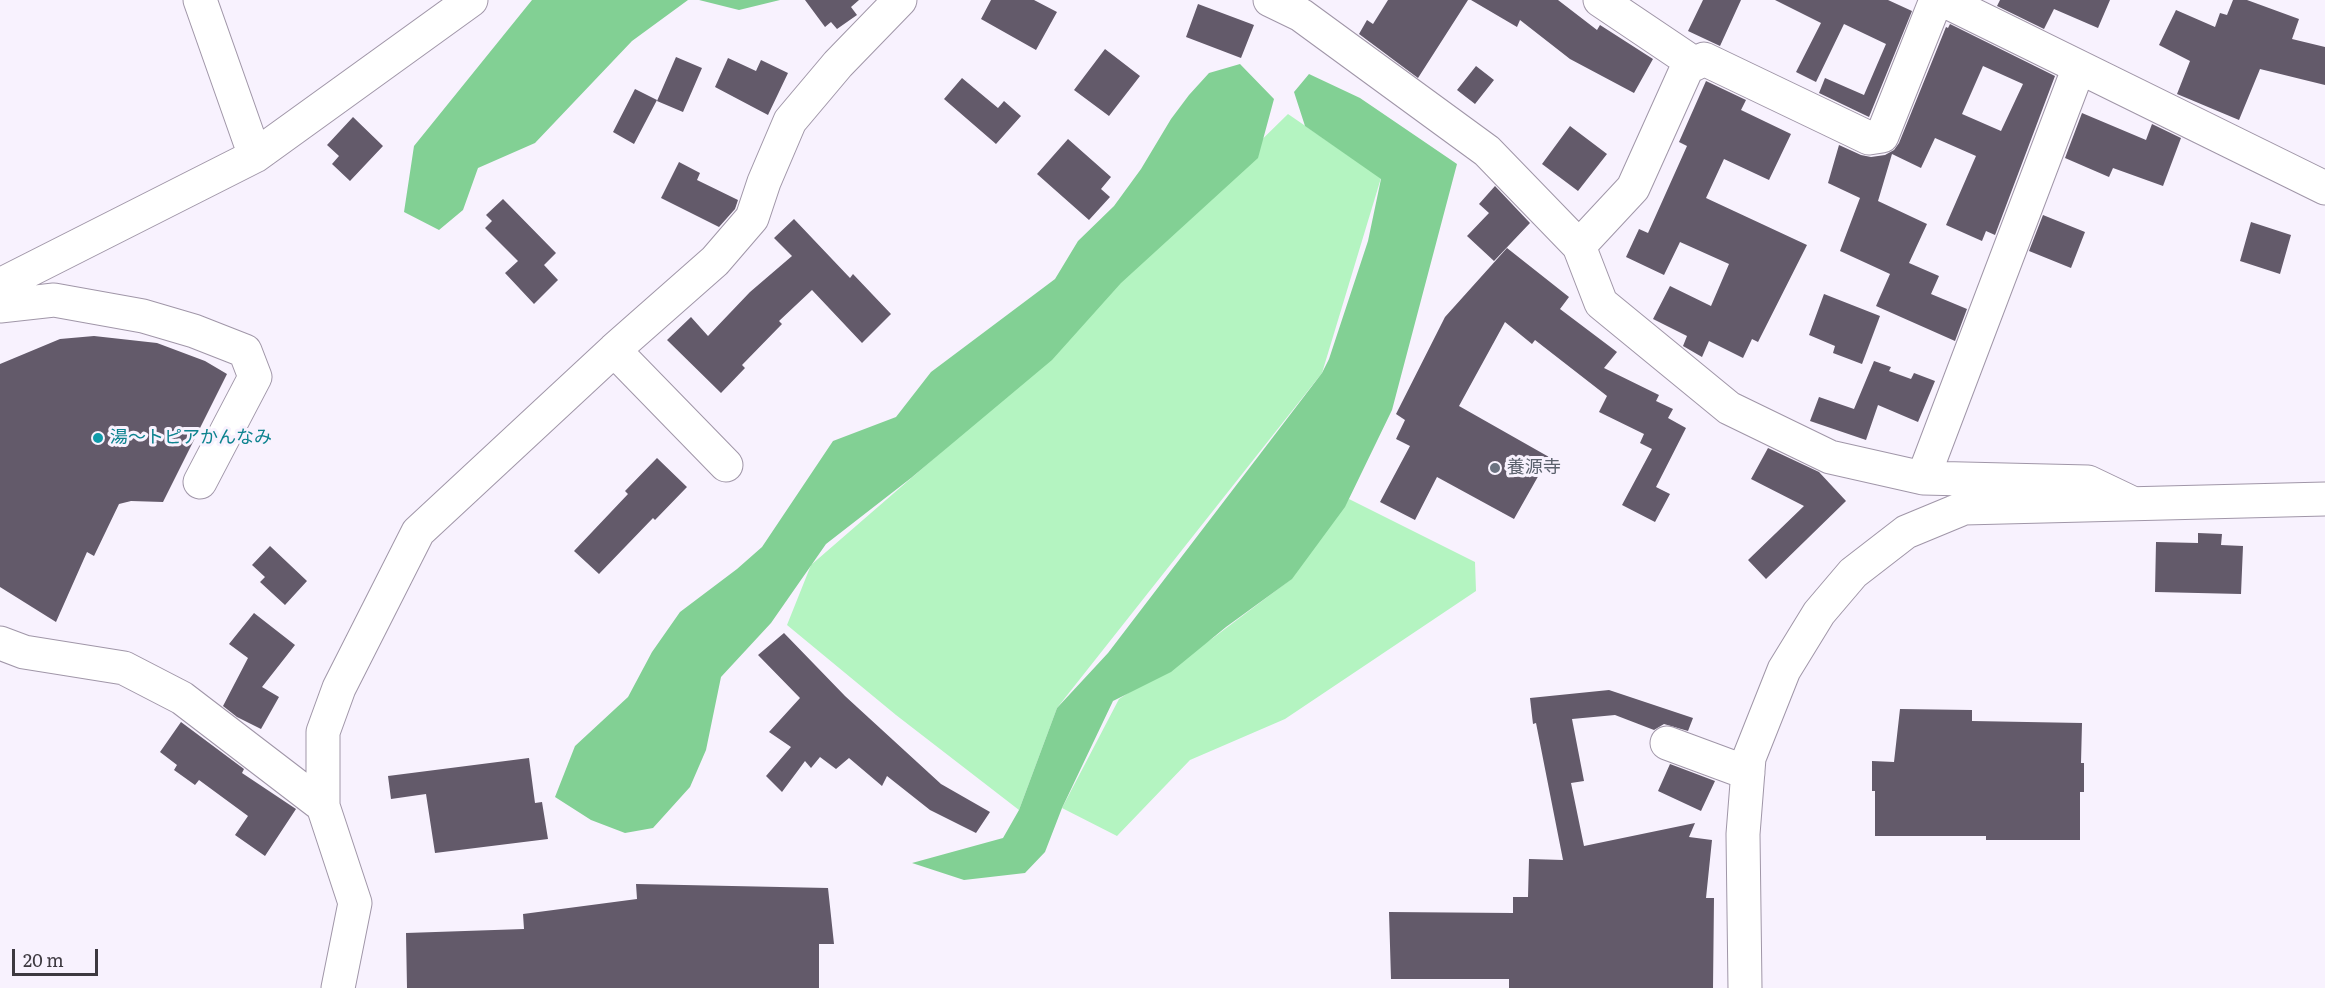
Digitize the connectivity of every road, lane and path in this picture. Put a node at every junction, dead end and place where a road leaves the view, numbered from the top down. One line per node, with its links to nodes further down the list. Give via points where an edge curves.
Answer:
1 (200, 0): 10 (street)
2 (471, 0): 10 (street)
3 (900, 0): 15 (street, via 837,64 790,121 752,218 716,261)
4 (1270, 0): 12 (street, via 1301,15 1487,151)
5 (1600, 0): 8 (street)
6 (1936, 0): 8 (street, via 1882,136 1869,138 1704,59)
7 (1943, 0): 9 (street)
8 (1695, 64): 12 (street, via 1687,68 1633,188)
9 (2079, 67): 11 (street); 17 (street)
10 (255, 156): 13 (street)
11 (2325, 188)
12 (1579, 246): 17 (street, via 1601,303 1729,408 1830,457)
13 (0, 285)
14 (0, 306): 18 (street, via 54,300 143,316 245,351 255,377)
15 (614, 350): 16 (street); 24 (street, via 418,532 339,688 323,732)
16 (726, 465)
17 (1923, 477): 20 (street, via 2088,482)
18 (200, 482)
19 (2325, 499): 20 (street)
20 (2132, 503): 23 (street, via 1964,508 1906,532 1853,573 1819,613 1784,670 1749,758)
21 (0, 643): 24 (street, via 24,652 124,668 182,698)
22 (1667, 743): 23 (street)
23 (1748, 773): 26 (street, via 1743,834)
24 (323, 806): 25 (street, via 355,903)
25 (338, 988)
26 (1745, 988)

